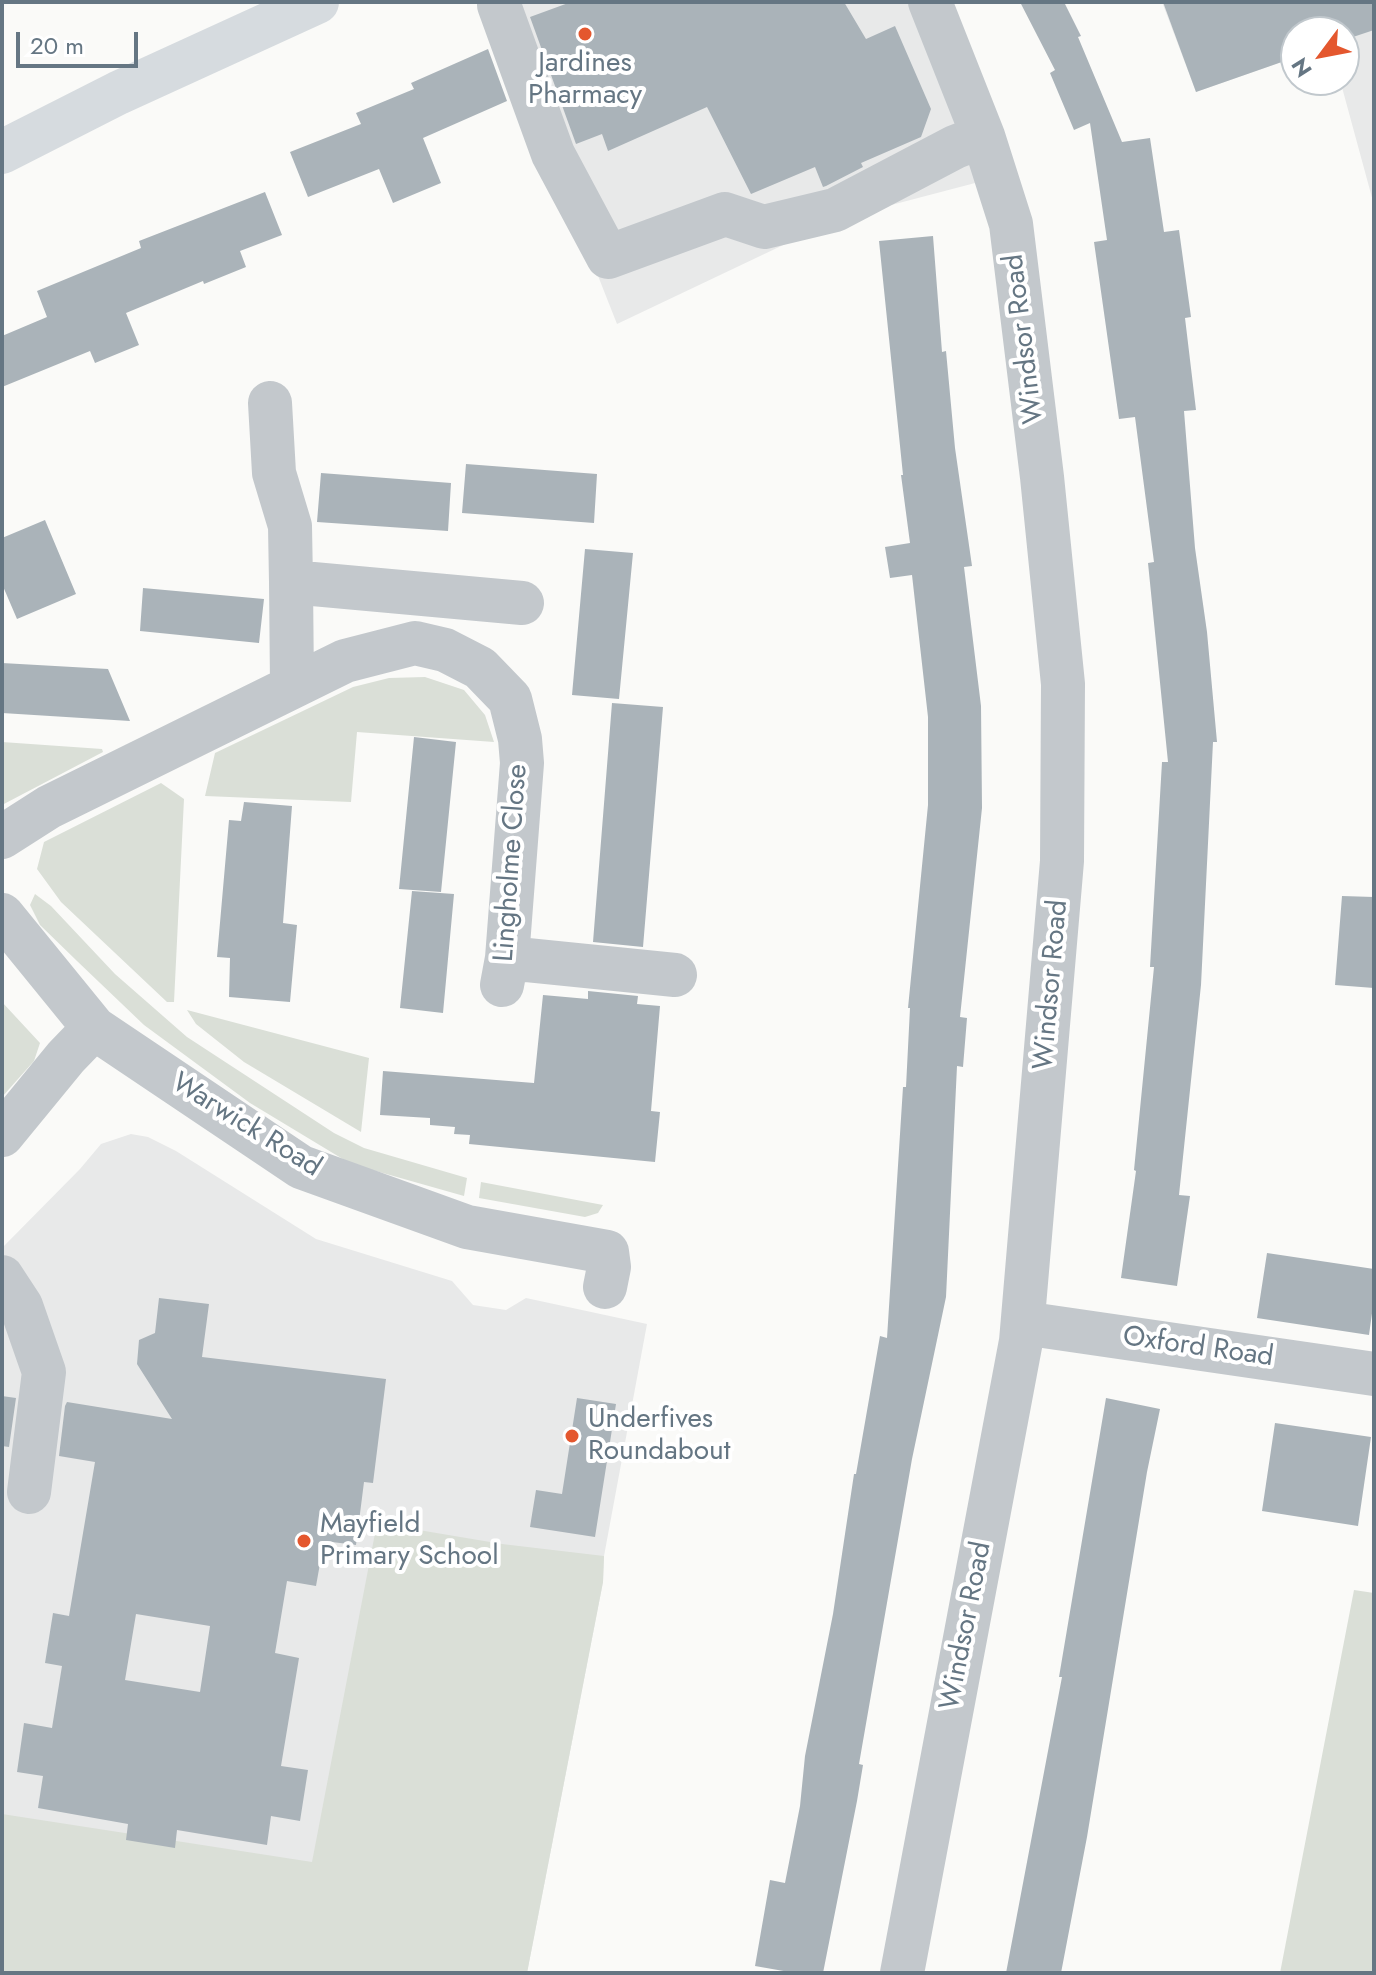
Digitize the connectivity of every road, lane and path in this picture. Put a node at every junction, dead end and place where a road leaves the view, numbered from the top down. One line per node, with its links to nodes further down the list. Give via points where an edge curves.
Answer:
1 (317, 2): 5 (main road)
2 (930, 2): 4 (street, Windsor Road)
3 (502, 3): 4 (street, via 553,154 608,257 725,214 764,227 835,210)
4 (983, 136): 17 (street, Windsor Road, via 1011,224 1063,684 1062,861)
5 (2, 152)
6 (270, 403): 7 (street, via 274,473 290,526)
7 (291, 582): 8 (street); 9 (street)
8 (522, 603)
9 (292, 686): 10 (street, Lingholme Close, via 49,807); 12 (street, Lingholme Close, via 345,661 415,643 445,650 480,668 510,699 522,763 504,971)
10 (2, 837)
11 (2, 915): 13 (street, Warwick Road)
12 (675, 975)
13 (94, 1028): 14 (street); 16 (street, Warwick Road, via 301,1167 467,1227 607,1252)
14 (2, 1135)
15 (2, 1277): 19 (street, via 21,1306 44,1372)
16 (605, 1287)
17 (1023, 1323): 18 (street, Oxford Road); 20 (street, Windsor Road)
18 (1374, 1374)
19 (29, 1492)
20 (902, 1973)

